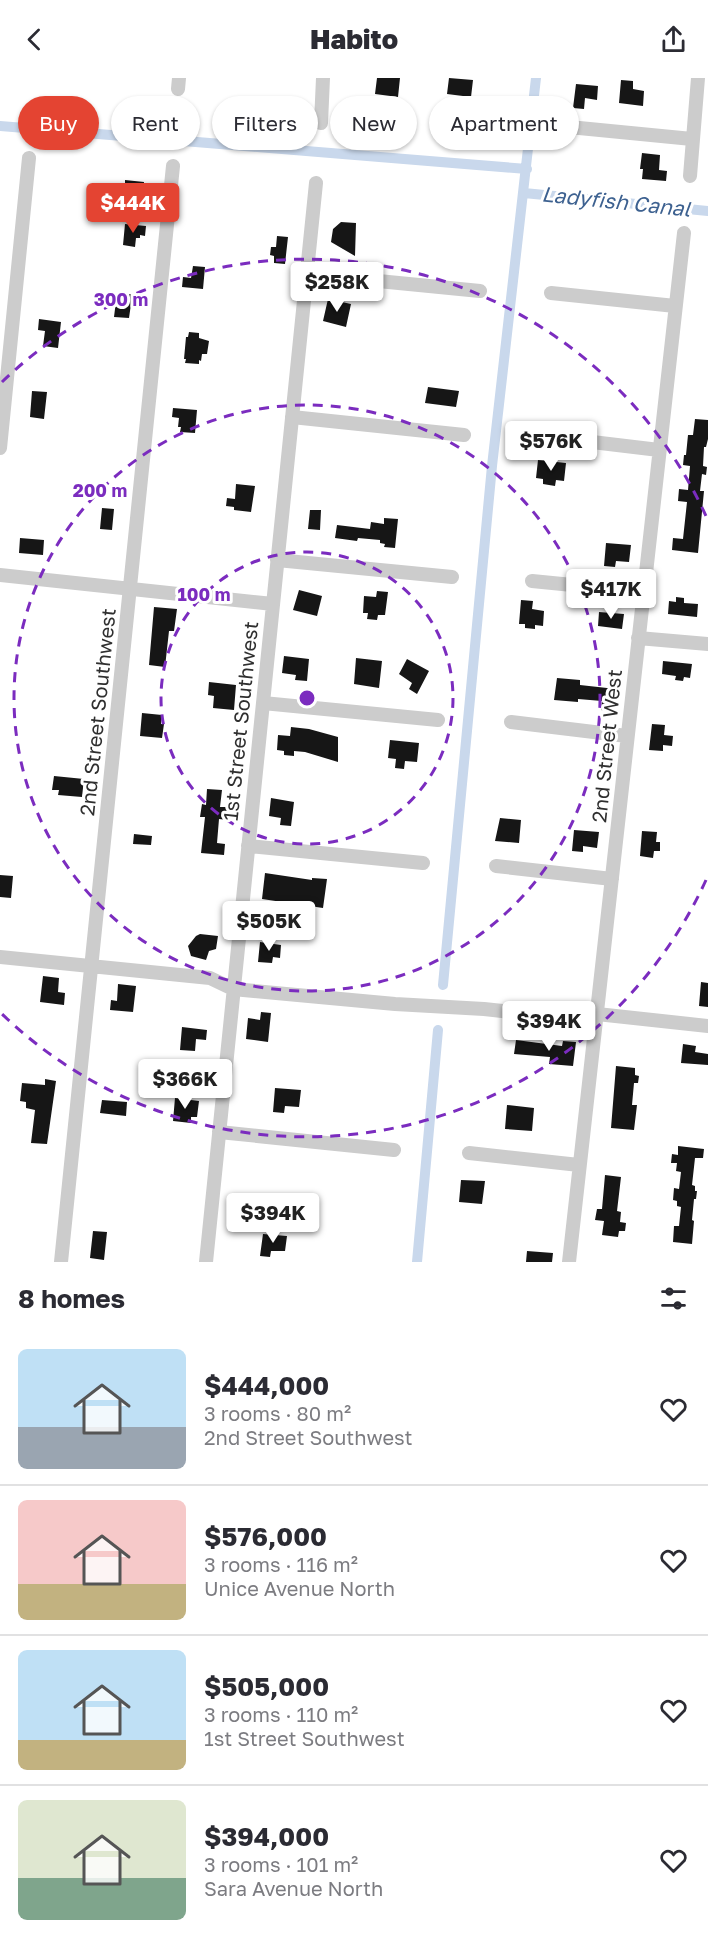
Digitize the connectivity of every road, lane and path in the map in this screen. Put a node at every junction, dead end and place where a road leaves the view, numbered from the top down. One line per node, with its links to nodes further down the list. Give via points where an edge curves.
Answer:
1 (323, 78): 3 (street)
2 (698, 78): 5 (street)
3 (321, 123)
4 (579, 128): 5 (street)
5 (692, 139): 8 (street)
6 (29, 158): 18 (street)
7 (173, 166): 24 (street, 2nd Street Southwest)
8 (690, 176)
9 (316, 183): 11 (street, 1st Street Southwest)
10 (684, 233): 14 (street, 2nd Street West)
11 (307, 274): 12 (street); 15 (street, 1st Street Southwest)
12 (480, 291)
13 (551, 293): 14 (street)
14 (675, 306): 19 (street, 2nd Street West)
15 (292, 417): 16 (street); 20 (street, 1st Street Southwest)
16 (464, 435)
17 (542, 436): 19 (street)
18 (0, 448)
19 (659, 450): 25 (street, 2nd Street West)
20 (278, 560): 22 (street); 26 (street, 1st Street Southwest)
21 (0, 575): 24 (street)
22 (452, 577)
23 (532, 581): 25 (street)
24 (130, 588): 26 (street); 38 (street, 2nd Street Southwest)
25 (643, 592): 27 (street, 2nd Street West)
26 (273, 604): 29 (street, 1st Street Southwest)
27 (638, 638): 28 (street); 32 (street, 2nd Street West)
28 (708, 644)
29 (263, 703): 30 (street); 33 (street, 1st Street Southwest)
30 (438, 720)
31 (511, 722): 32 (street)
32 (627, 735): 36 (street, 2nd Street West)
33 (248, 846): 34 (street); 39 (street, 1st Street Southwest)
34 (423, 863)
35 (496, 866): 36 (street)
36 (612, 879): 40 (street, 2nd Street West)
37 (0, 957): 38 (street)
38 (92, 966): 39 (street, via 210,978); 46 (street, 2nd Street Southwest)
39 (233, 989): 40 (street, via 584,1020); 42 (street, 1st Street Southwest)
40 (597, 1014): 41 (street); 45 (street, 2nd Street West)
41 (708, 1026)
42 (219, 1132): 43 (street); 47 (street, 1st Street Southwest)
43 (394, 1150)
44 (470, 1153): 45 (street)
45 (579, 1165): 48 (street, 2nd Street West)
46 (61, 1262)
47 (206, 1262)
48 (569, 1262)

